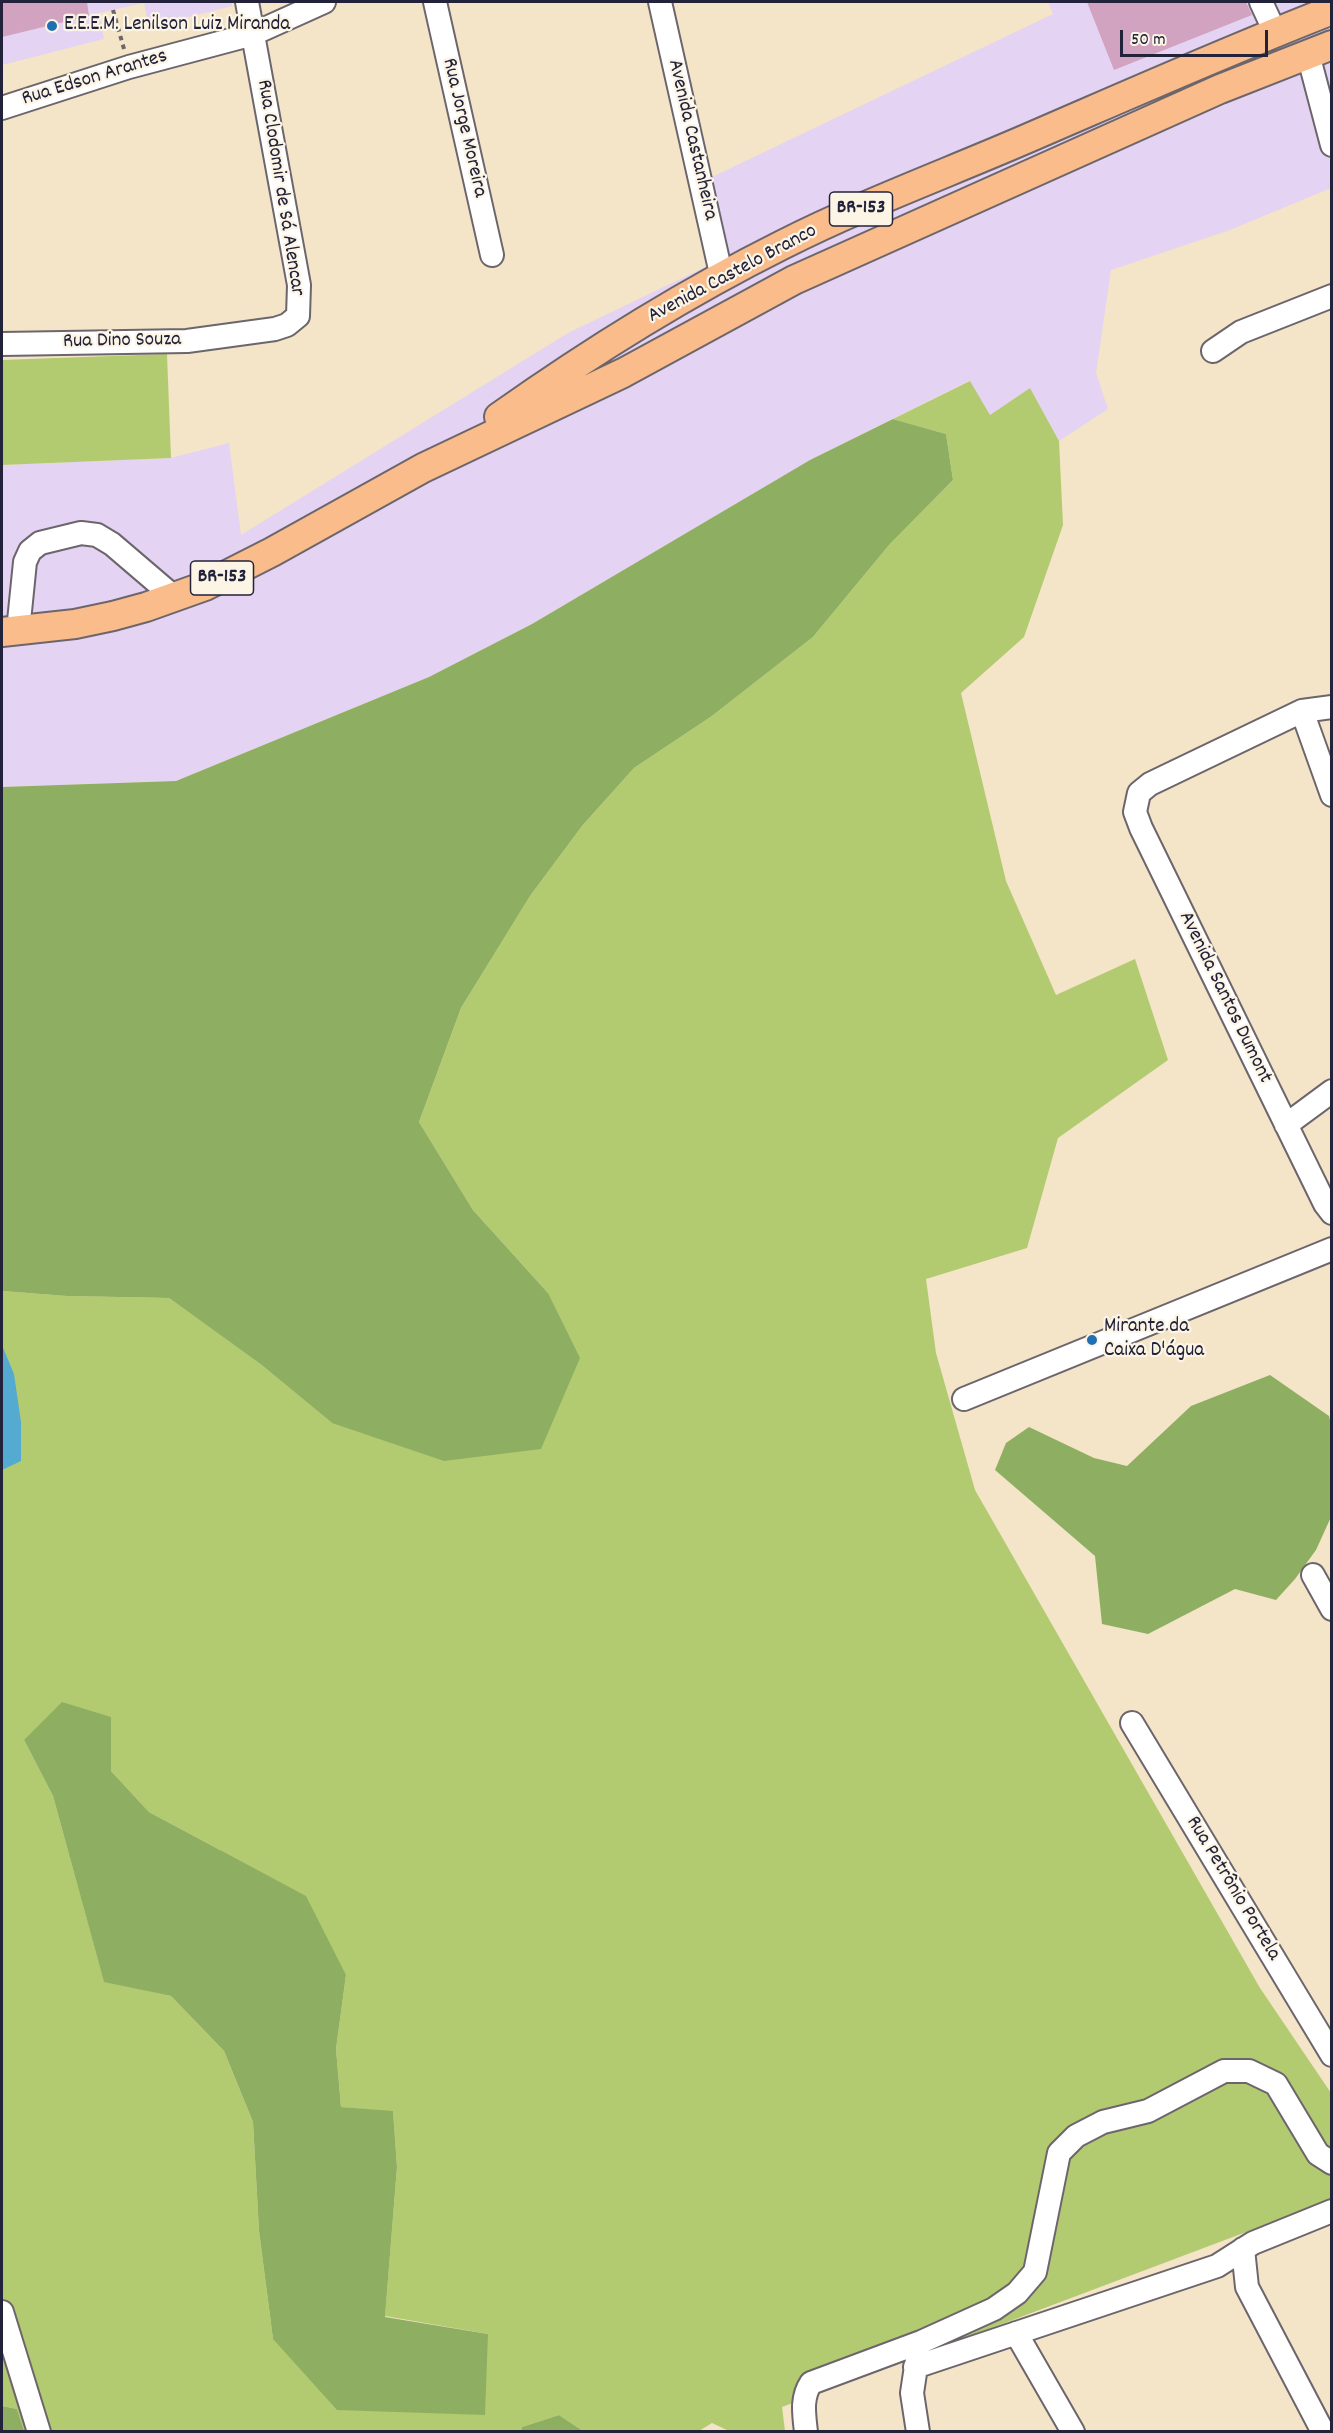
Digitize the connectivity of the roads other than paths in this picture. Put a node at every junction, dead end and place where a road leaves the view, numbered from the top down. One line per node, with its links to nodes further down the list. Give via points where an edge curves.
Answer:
1 (247, 2): 8 (street, Rua Clodomir de Sá Alencar)
2 (324, 2): 8 (street, Rua Edson Arantes)
3 (435, 2): 12 (street, Rua Jorge Moreira)
4 (660, 2): 13 (street, Avenida Castanheira)
5 (1261, 2): 7 (street)
6 (1332, 10): 7 (main road, Avenida Castelo Branco / BR-153)
7 (1275, 32): 9 (main road); 13 (main road, Avenida Castelo Branco / BR-153, via 869,205)
8 (253, 34): 10 (street, Rua Edson Arantes, via 129,67); 15 (street, Rua Clodomir de Sá Alencar, via 299,285 298,316 275,329)
9 (1308, 55): 11 (street); 18 (main road, Avenida Castelo Branco / BR-153, via 1220,89 794,280 623,373)
10 (2, 108)
11 (1332, 145)
12 (492, 255)
13 (722, 278): 18 (main road, Avenida Castelo Branco / BR-153, via 587,357)
14 (1332, 296): 17 (street, via 1241,332)
15 (243, 332): 16 (street, Rua Dino Souza, via 187,341)
16 (2, 344)
17 (1213, 351)
18 (423, 468): 19 (main road, Avenida Castelo Branco / BR-153, via 232,573)
19 (174, 597): 20 (main road, Avenida Castelo Branco / BR-153, via 113,616); 20 (street, via 112,544 97,535 81,533 40,543 30,551)
20 (10, 632)
21 (1332, 707): 22 (street)
22 (1302, 711): 23 (street); 25 (street, Avenida Santos Dumont, via 1150,784 1139,793 1135,812)
23 (1332, 795)
24 (1332, 1091): 25 (street)
25 (1286, 1125): 26 (street, Avenida Santos Dumont)
26 (1332, 1213)
27 (1332, 1249): 28 (street)
28 (964, 1399)
29 (1313, 1575): 30 (street)
30 (1332, 1609)
31 (1132, 1723): 32 (street, Rua Petrônio Portela)
32 (1332, 2055)
33 (1332, 2163): 38 (street, via 1318,2154 1276,2085 1249,2071 1224,2072 1149,2111 1103,2122 1076,2136 1059,2153 1035,2272 1017,2293 994,2309)
34 (1332, 2211): 35 (street)
35 (1242, 2249): 37 (street, via 1217,2266); 44 (street, via 1247,2287)
36 (2, 2312): 40 (street)
37 (1016, 2333): 39 (street); 43 (street)
38 (921, 2342): 39 (street); 41 (street, via 811,2383 805,2392)
39 (915, 2367): 42 (street, via 912,2393)
40 (39, 2432)
41 (806, 2432)
42 (918, 2432)
43 (1073, 2432)
44 (1323, 2432)

